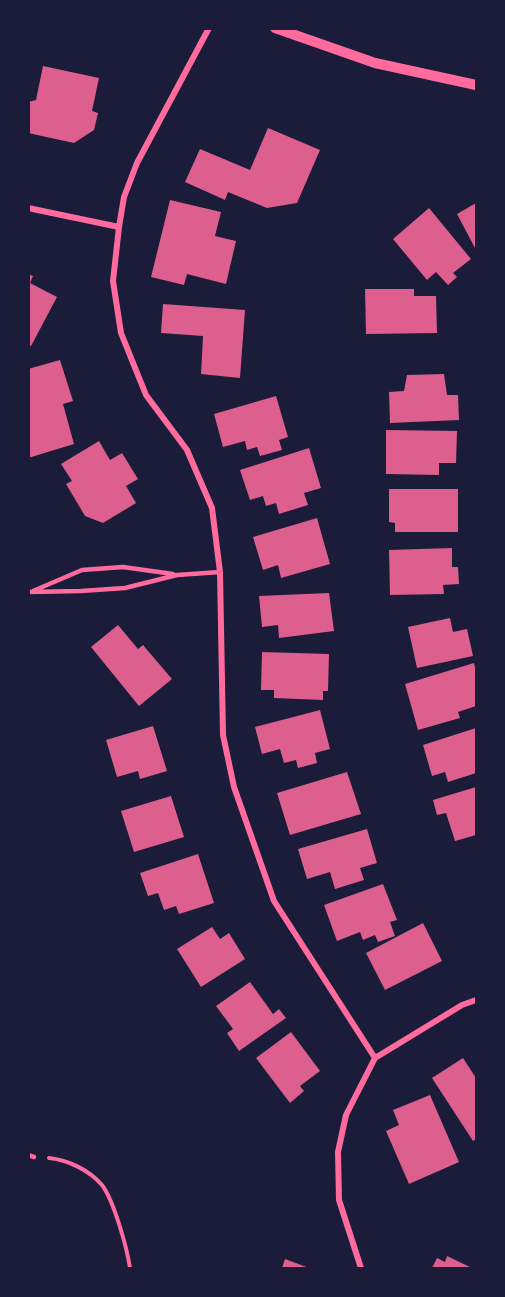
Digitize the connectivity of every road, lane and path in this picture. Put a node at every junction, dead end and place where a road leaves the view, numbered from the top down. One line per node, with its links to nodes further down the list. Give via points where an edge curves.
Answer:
1 (209, 28): 5 (street, via 138,164 124,197)
2 (275, 28): 3 (street, via 375,63)
3 (477, 85)
4 (28, 208): 5 (street)
5 (119, 227): 6 (street, via 113,281 121,333 146,395 187,450 212,508)
6 (220, 572): 7 (lane); 10 (street, via 223,735 234,787 274,901)
7 (177, 574): 8 (lane, via 125,588); 8 (lane, via 123,567 82,570)
8 (30, 592)
9 (477, 1000): 10 (street, via 462,1005)
10 (375, 1058): 13 (street, via 346,1115 338,1152 339,1200)
11 (31, 1156): 12 (path, via 58,1159 83,1168 102,1186 123,1236)
12 (130, 1269)
13 (361, 1269)

